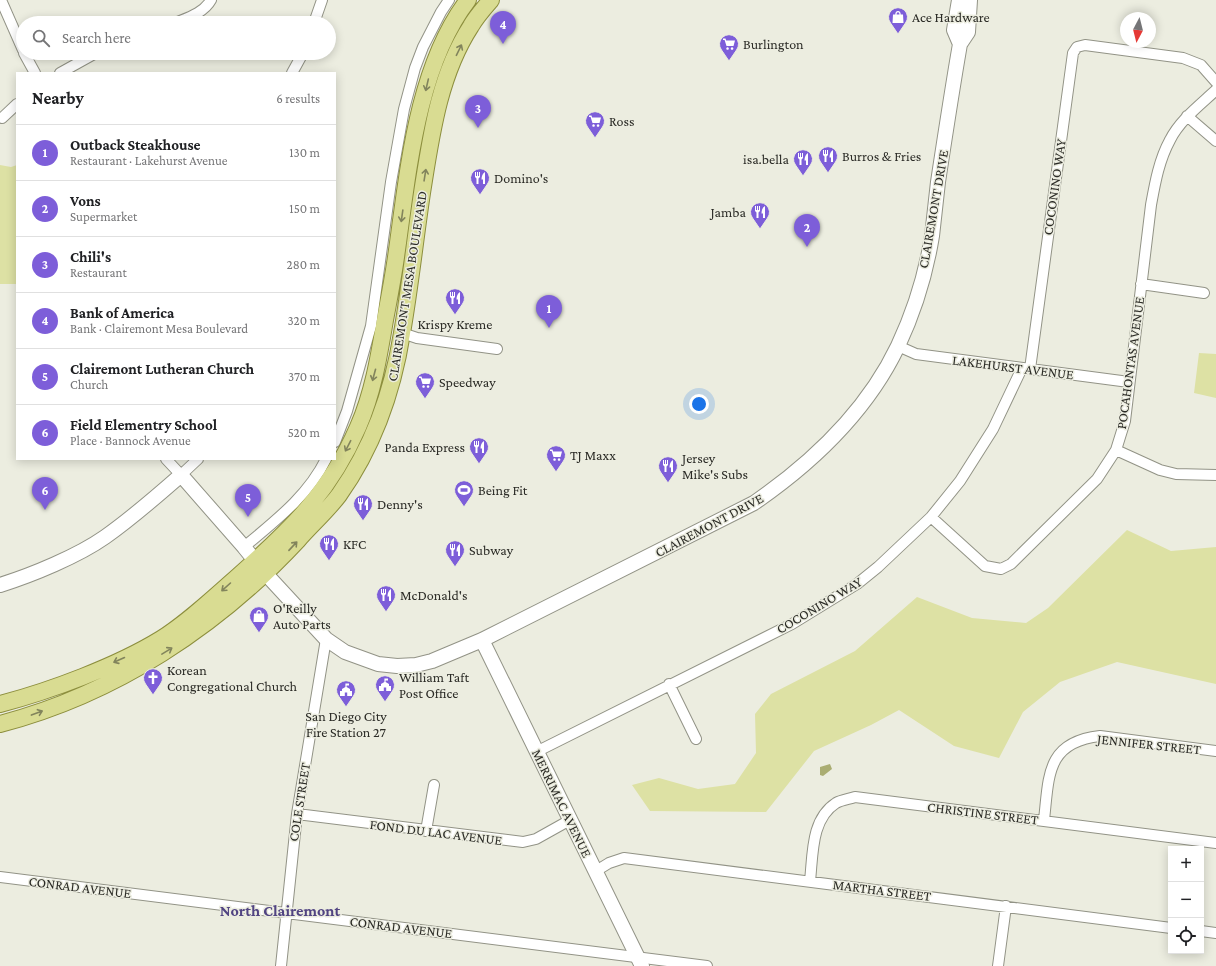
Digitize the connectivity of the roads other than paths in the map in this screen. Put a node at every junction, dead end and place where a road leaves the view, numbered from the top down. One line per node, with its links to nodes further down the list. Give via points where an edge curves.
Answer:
1 (1, 0): 11 (street)
2 (211, 0): 9 (street)
3 (322, 0): 10 (street)
4 (449, 0): 33 (street, CLAIREMONT MESA BOULEVARD, via 423,47 404,109 371,326 347,411)
5 (468, 0): 27 (main road, CLAIREMONT MESA BOULEVARD, one-way to 27, via 456,16 432,68 409,161)
6 (491, 0): 28 (main road, CLAIREMONT MESA BOULEVARD, one-way to 6, via 429,152 441,94 452,63 471,26)
7 (958, 0): 12 (main road, CLAIREMONT DRIVE, via 954,30)
8 (970, 0): 12 (main road, CLAIREMONT DRIVE, via 968,32)
9 (193, 16)
10 (316, 16)
11 (16, 34)
12 (960, 44): 29 (main road, CLAIREMONT DRIVE, via 931,237 915,301)
13 (28, 60): 16 (street)
14 (83, 60): 17 (street)
15 (299, 60): 18 (street)
16 (34, 72)
17 (62, 72)
18 (293, 72)
19 (1216, 82): 31 (street, COCONINO WAY, via 1195,61 1183,58 1085,45 1077,48 1071,60)
20 (1216, 90): 22 (street, POCAHONTAS AVENUE)
21 (16, 105): 23 (street)
22 (1187, 116): 24 (street); 25 (street, POCAHONTAS AVENUE, via 1170,140 1158,172)
23 (2, 118)
24 (1216, 141)
25 (1141, 284): 26 (street); 32 (street, POCAHONTAS AVENUE)
26 (1204, 293)
27 (388, 305): 28 (main road); 42 (main road, CLAIREMONT MESA BOULEVARD, one-way to 42, via 376,370 358,427 314,503)
28 (402, 333): 30 (street, via 417,338); 42 (main road, CLAIREMONT MESA BOULEVARD, one-way to 28, via 325,511 350,477 385,406 395,372)
29 (898, 346): 31 (street, LAKEHURST AVENUE, via 916,354); 45 (main road, CLAIREMONT DRIVE, via 856,411 822,449 783,483 754,503)
30 (497, 349)
31 (1026, 369): 32 (street, LAKEHURST AVENUE); 40 (street, COCONINO WAY, via 993,429 960,481)
32 (1129, 382): 34 (street, POCAHONTAS AVENUE, via 1125,421)
33 (336, 439)
34 (1116, 450): 39 (street, via 1160,470 1176,474); 40 (street, POCAHONTAS AVENUE, via 1097,479 1011,564 1001,569 985,566)
35 (167, 460): 38 (street)
36 (197, 460): 38 (street)
37 (325, 460): 41 (street, via 316,477 281,516)
38 (181, 475): 41 (main road, CLAIREMONT DRIVE); 43 (main road, via 104,538 17,580)
39 (1216, 475)
40 (931, 517): 46 (street, COCONINO WAY, via 857,584 792,624)
41 (244, 547): 42 (main road, CLAIREMONT DRIVE)
42 (260, 567): 44 (main road, CLAIREMONT DRIVE); 47 (main road, CLAIREMONT MESA BOULEVARD, one-way to 47, via 212,599 161,639 122,659 73,679); 48 (main road, CLAIREMONT MESA BOULEVARD, one-way to 42, via 81,697 125,676 175,646 221,611)
43 (0, 585)
44 (326, 639): 45 (main road, CLAIREMONT DRIVE, via 345,652 378,664 397,666 432,661); 53 (street, COLE STREET)
45 (482, 640): 50 (main road, MERRIMAC AVENUE)
46 (669, 684): 49 (street); 50 (street, COCONINO WAY)
47 (0, 704)
48 (0, 724)
49 (696, 739)
50 (538, 751): 54 (main road, MERRIMAC AVENUE)
51 (1216, 751): 55 (street, JENNIFER STREET, via 1100,736 1083,738 1064,748 1052,763)
52 (434, 785): 56 (street)
53 (297, 814): 56 (street, FOND DU LAC AVENUE); 62 (street, COLE STREET)
54 (570, 820): 56 (street, FOND DU LAC AVENUE, via 536,839 523,842); 58 (main road, MERRIMAC AVENUE)
55 (1044, 820): 57 (street, CHRISTINE STREET); 60 (street, CHRISTINE STREET, via 854,797 837,803 819,821)
56 (426, 831)
57 (1216, 843)
58 (596, 871): 60 (street, MARTHA STREET, via 624,858); 66 (main road, MERRIMAC AVENUE)
59 (0, 877): 62 (street, CONRAD AVENUE)
60 (810, 881): 61 (street, MARTHA STREET)
61 (1006, 906): 63 (street, MARTHA STREET); 69 (street)
62 (286, 912): 66 (street, CONRAD AVENUE); 67 (street, COLE STREET)
63 (1168, 928)
64 (1204, 931): 65 (street)
65 (1216, 933)
66 (640, 962): 68 (street, CONRAD AVENUE)
67 (280, 966)
68 (707, 966)
69 (998, 966)

